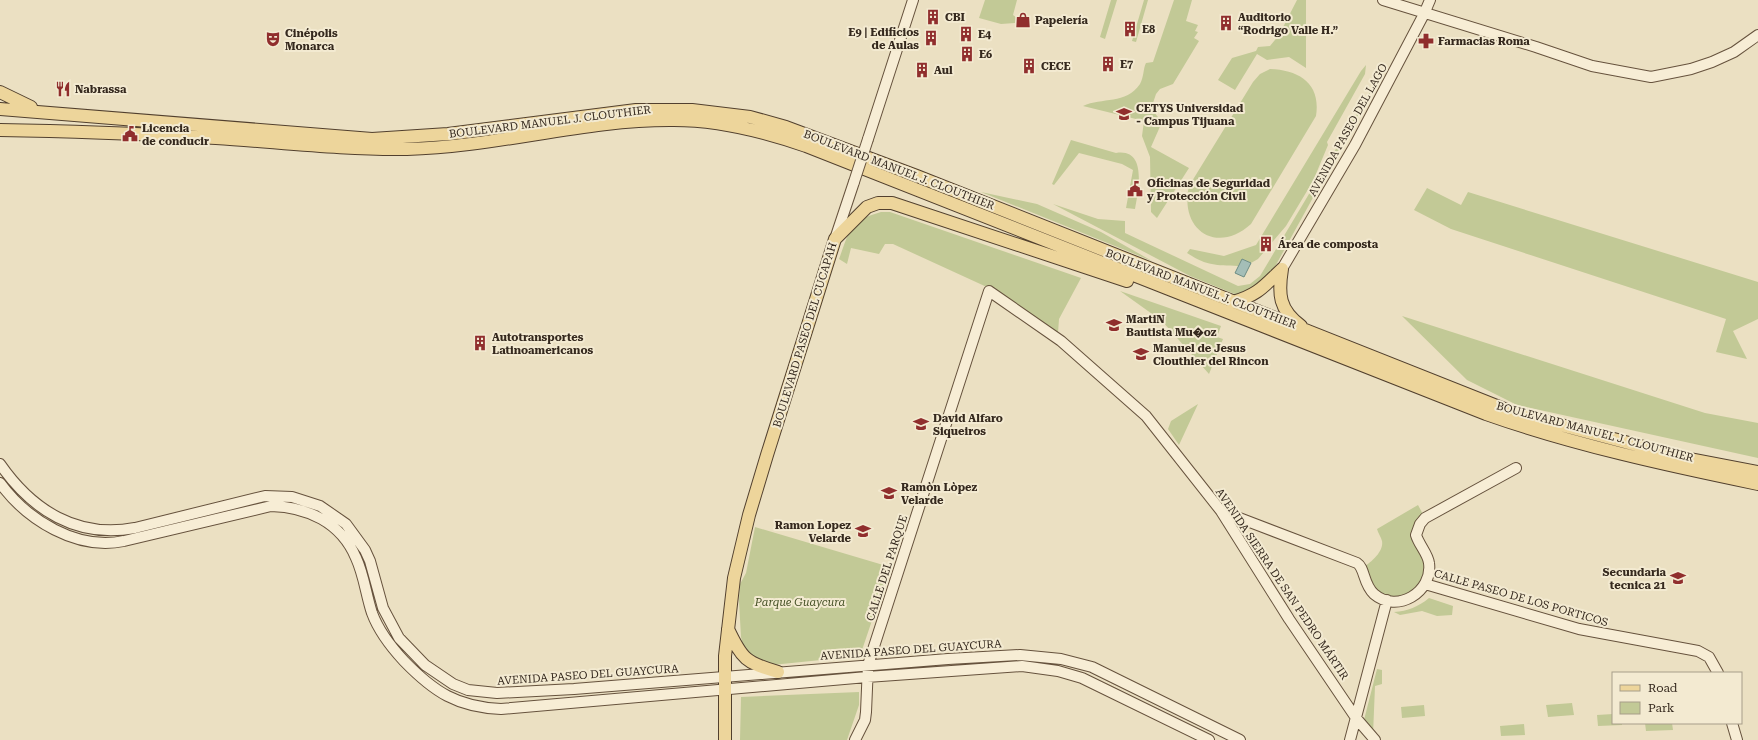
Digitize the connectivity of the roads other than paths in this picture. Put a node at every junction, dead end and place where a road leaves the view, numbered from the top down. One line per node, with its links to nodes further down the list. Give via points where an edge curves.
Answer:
1 (913, 0): 10 (main road, BOULEVARD PASEO DEL CUCAPAH, bridge)
2 (1383, 0): 4 (main road)
3 (1430, 0): 4 (main road, AVENIDA PASEO DEL LAGO)
4 (1424, 14): 5 (main road, via 1592,66 1651,77 1692,69 1712,62 1734,52); 11 (main road, AVENIDA PASEO DEL LAGO, via 1355,145)
5 (1758, 35)
6 (0, 92): 8 (main road)
7 (0, 109): 8 (main road, BOULEVARD MANUEL J. CLOUTHIER)
8 (39, 111): 13 (main road, BOULEVARD MANUEL J. CLOUTHIER, via 372,139 448,134 636,110 672,109 732,114 786,127 836,145)
9 (0, 130): 14 (main road, BOULEVARD MANUEL J. CLOUTHIER, via 155,135 349,148 402,149 452,146 638,121 686,120 731,125 806,146)
10 (835, 239): 14 (main road, via 867,207 878,203 892,203 1085,268); 24 (main road, BOULEVARD PASEO DEL CUCAPAH, via 749,515 737,559)
11 (1282, 269): 13 (main road, via 1258,292 1249,298); 15 (main road, via 1281,301 1291,317)
12 (989, 291): 21 (main road, AVENIDA SIERRA DE SAN PEDRO MÁRTIR, via 1061,340 1146,416); 25 (main road, CALLE DEL PARQUE)
13 (1233, 302): 15 (main road, BOULEVARD MANUEL J. CLOUTHIER)
14 (1204, 304): 20 (main road, BOULEVARD MANUEL J. CLOUTHIER, via 1523,427 1668,466)
15 (1307, 330): 18 (main road, BOULEVARD MANUEL J. CLOUTHIER, via 1512,412 1689,459)
16 (0, 464): 28 (main road, AVENIDA PASEO DEL GUAYCURA, via 15,485 38,505 92,530 127,530 265,496 292,497 320,506 346,524 365,550 384,613 399,638 425,665 453,684 468,690 497,693 538,691)
17 (1516, 468): 22 (main road, CALLE PASEO DE LOS PORTICOS, via 1425,518 1420,524 1416,535 1429,564 1429,575)
18 (1758, 472)
19 (0, 483): 30 (main road, via 17,504 52,528 76,538 106,543 271,506 290,507 317,516 336,530 356,557 372,614 397,654 433,689 473,706 501,709)
20 (1758, 484)
21 (1221, 511): 23 (main road, via 1360,565 1368,587 1375,595); 31 (main road, AVENIDA SIERRA DE SAN PEDRO MÁRTIR)
22 (1425, 584): 23 (main road, CALLE PASEO DE LOS PORTICOS, via 1408,600); 27 (main road, CALLE PASEO DE LOS PORTICOS, via 1579,629 1698,651 1709,657)
23 (1387, 600): 31 (main road)
24 (728, 628): 26 (main road, via 748,661); 28 (main road, BOULEVARD PASEO DEL CUCAPAH)
25 (868, 665): 26 (main road, AVENIDA PASEO DEL GUAYCURA); 29 (main road, CALLE DEL PARQUE); 33 (main road, AVENIDA PASEO DEL GUAYCURA, via 1020,655 1062,659 1092,667)
26 (778, 672): 28 (main road, AVENIDA PASEO DEL GUAYCURA)
27 (1717, 672)
28 (725, 677): 30 (main road, BOULEVARD PASEO DEL CUCAPAH)
29 (868, 677): 30 (main road); 35 (main road, CALLE DEL PARQUE, via 865,716); 36 (main road, via 1022,666 1058,671 1082,678)
30 (725, 689): 34 (main road, BOULEVARD PASEO DEL CUCAPAH)
31 (1356, 718): 37 (main road); 38 (main road, AVENIDA SIERRA DE SAN PEDRO MÁRTIR)
32 (1732, 724): 39 (main road)
33 (1234, 738)
34 (725, 740)
35 (855, 740)
36 (1209, 740)
37 (1350, 740)
38 (1375, 740)
39 (1737, 740)

